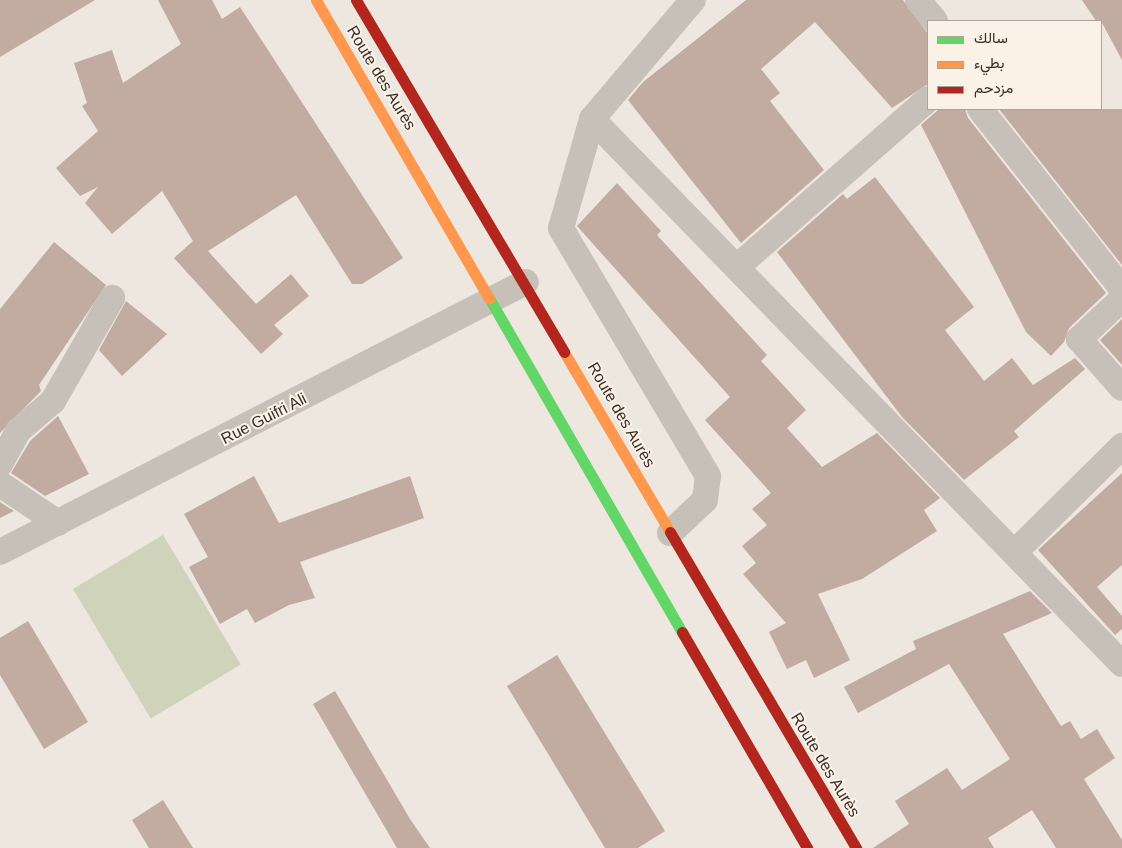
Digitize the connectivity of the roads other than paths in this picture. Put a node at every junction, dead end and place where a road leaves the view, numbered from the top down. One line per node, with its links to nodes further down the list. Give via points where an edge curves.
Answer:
1 (316, 0): 14 (street, Route des Aurès)
2 (356, 0): 10 (street, Route des Aurès)
3 (693, 0): 8 (street)
4 (918, 0): 5 (street)
5 (934, 20)
6 (927, 100): 9 (street)
7 (981, 110): 11 (street)
8 (592, 119): 9 (street); 20 (street, via 562,228 708,476 705,500)
9 (737, 266): 22 (street)
10 (526, 282): 14 (street, Rue Guifri Ali); 20 (street, Route des Aurès)
11 (1122, 289)
12 (112, 298): 17 (street, via 53,401 18,431)
13 (1122, 299): 15 (street, via 1079,339)
14 (494, 302): 19 (street, Rue Guifri Ali); 24 (street, Route des Aurès)
15 (1122, 388)
16 (1122, 446): 22 (street)
17 (0, 464)
18 (0, 484): 19 (street)
19 (58, 524): 21 (street, Rue Guifri Ali)
20 (670, 533): 25 (street, Route des Aurès)
21 (0, 552)
22 (1015, 552): 23 (street)
23 (1122, 664)
24 (807, 848)
25 (856, 848)

